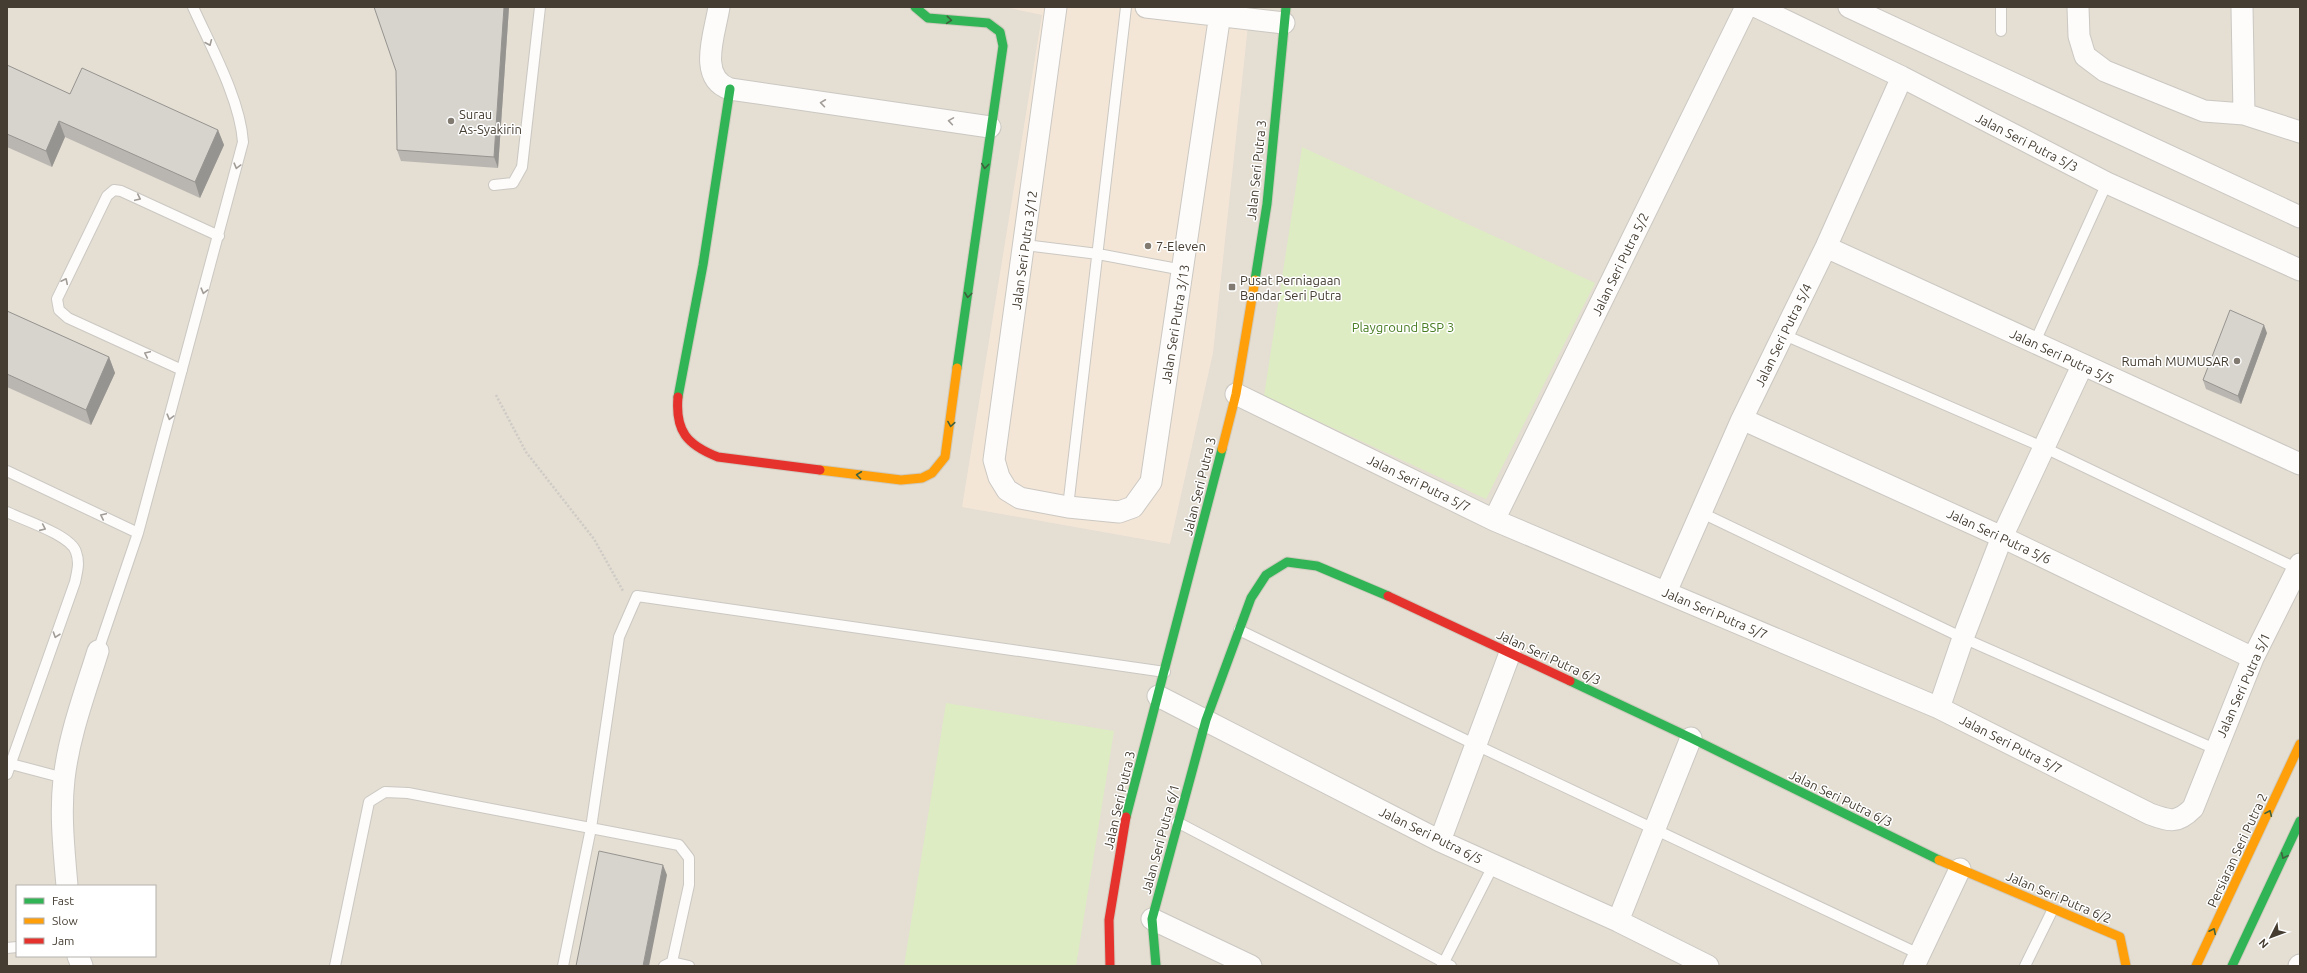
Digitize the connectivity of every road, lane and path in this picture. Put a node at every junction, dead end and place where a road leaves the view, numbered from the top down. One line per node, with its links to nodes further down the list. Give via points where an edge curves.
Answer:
1 (193, 7): 25 (lane, one-way to 25, via 242,124 240,158)
2 (540, 7): 23 (lane, via 522,167 513,183)
3 (719, 7): 18 (street, via 710,60 712,75 720,86)
4 (915, 7): 20 (street, one-way to 20, via 928,18 988,23 1000,32 1003,46)
5 (1056, 7): 26 (street, Jalan Seri Putra 3/12)
6 (1126, 7): 28 (lane)
7 (1146, 7): 14 (street)
8 (1746, 7): 45 (street, Jalan Seri Putra 5/2)
9 (1757, 7): 17 (street, Jalan Seri Putra 5/3)
10 (1849, 7): 24 (street)
11 (2001, 7): 16 (lane)
12 (2078, 7): 19 (street, via 2079,36 2085,56 2105,71 2204,111)
13 (2242, 7): 19 (street)
14 (1220, 11): 15 (street); 29 (street, Jalan Seri Putra 3/13)
15 (1285, 15): 35 (street, Jalan Seri Putra 3, via 1267,204)
16 (2001, 31)
17 (1902, 78): 22 (street, Jalan Seri Putra 5/3); 27 (street, Jalan Seri Putra 5/4)
18 (730, 89): 20 (street, one-way to 18); 20 (street, one-way to 18, via 947,449 935,472 919,480 901,480 718,457 702,452 689,442 678,427 676,410 703,265)
19 (2244, 114): 21 (street)
20 (990, 127)
21 (2300, 132)
22 (2107, 183): 30 (street, Jalan Seri Putra 5/3); 32 (lane)
23 (494, 185)
24 (2300, 217)
25 (219, 236): 34 (lane, one-way to 34); 34 (lane, one-way to 25, via 68,318 59,310 57,299 107,196 114,190)
26 (1025, 245): 28 (lane); 41 (street, Jalan Seri Putra 3/12, via 994,460 998,477)
27 (1826, 247): 31 (street, Jalan Seri Putra 5/4); 32 (street, Jalan Seri Putra 5/5)
28 (1098, 254): 29 (lane); 42 (lane)
29 (1183, 270): 42 (street, Jalan Seri Putra 3/13, via 1151,482 1133,508 1119,512)
30 (2300, 270)
31 (1782, 334): 37 (street, Jalan Seri Putra 5/4); 38 (lane)
32 (2034, 344): 33 (street, Jalan Seri Putra 5/5)
33 (2082, 366): 38 (street); 39 (street, Jalan Seri Putra 5/5)
34 (182, 370): 46 (lane, one-way to 46)
35 (1236, 394): 45 (street, Jalan Seri Putra 5/7); 56 (street, Jalan Seri Putra 3)
36 (496, 395): 50 (path, via 526,452 594,540)
37 (1742, 419): 44 (street, Jalan Seri Putra 5/4); 47 (street, Jalan Seri Putra 5/6)
38 (2045, 448): 47 (street); 48 (lane)
39 (2300, 464)
40 (7, 471): 46 (lane, one-way to 40)
41 (1007, 490): 42 (street, Jalan Seri Putra 3/13, via 1020,498)
42 (1068, 507)
43 (7, 512): 64 (lane, one-way to 64, via 68,540 76,550 79,566)
44 (1702, 513): 49 (street, Jalan Seri Putra 5/4); 52 (lane)
45 (1494, 520): 49 (street, Jalan Seri Putra 5/7)
46 (138, 533): 53 (lane)
47 (2002, 537): 52 (street); 55 (street, Jalan Seri Putra 5/6)
48 (2299, 566): 55 (street, Jalan Seri Putra 5/1)
49 (1666, 592): 58 (street, Jalan Seri Putra 5/7)
50 (632, 607): 56 (lane, via 636,596); 70 (lane, via 619,637)
51 (1239, 630): 54 (street, Jalan Seri Putra 6/3, via 1251,598 1266,575 1287,562 1317,566 1342,575); 59 (street, Jalan Seri Putra 6/3); 62 (lane)
52 (1962, 638): 58 (street); 63 (lane)
53 (98, 651): 66 (street, via 73,731)
54 (1510, 653): 60 (street, Jalan Seri Putra 6/3); 62 (street)
55 (2253, 658): 63 (street, Jalan Seri Putra 5/1)
56 (1165, 672): 57 (street, Jalan Seri Putra 3)
57 (1158, 696): 59 (street, Jalan Seri Putra 6/5); 86 (street, Jalan Seri Putra 3, via 1124,826 1109,920)
58 (1939, 708): 67 (street, Jalan Seri Putra 5/7, via 2150,814 2168,820 2183,818)
59 (1206, 720): 69 (street, Jalan Seri Putra 6/1); 72 (street, Jalan Seri Putra 6/5)
60 (1691, 738): 71 (street); 74 (street, Jalan Seri Putra 6/3)
61 (2300, 744): 91 (street, Persiaran Seri Putra 2, one-way to 61)
62 (1476, 745): 71 (lane); 72 (street)
63 (2215, 749): 67 (street, Jalan Seri Putra 5/1)
64 (11, 764): 65 (lane); 66 (lane)
65 (7, 774)
66 (64, 778): 75 (street, via 62,824)
67 (2193, 808)
68 (2300, 821): 92 (street, one-way to 92)
69 (1177, 822): 77 (street, Jalan Seri Putra 6/1); 82 (lane)
70 (591, 828): 81 (lane, via 679,845 689,858 689,885); 83 (lane, via 408,793 385,792 369,802); 84 (lane)
71 (1655, 828): 78 (street); 79 (lane)
72 (1440, 841): 73 (street, Jalan Seri Putra 6/5)
73 (1493, 866): 78 (street, Jalan Seri Putra 6/5); 82 (lane)
74 (1960, 869): 76 (street, Jalan Seri Putra 6/2); 79 (street)
75 (67, 885)
76 (2054, 908): 89 (lane); 90 (street, Jalan Seri Putra 6/2, via 2120,937)
77 (1152, 919): 87 (street, Jalan Seri Putra 6/1); 88 (street)
78 (1618, 920): 80 (street, Jalan Seri Putra 6/5)
79 (1916, 960)
80 (1696, 963)
81 (668, 964): 85 (lane)
82 (1445, 965)
83 (335, 966)
84 (563, 966)
85 (689, 966)
86 (1110, 966)
87 (1156, 966)
88 (1251, 966)
89 (2025, 966)
90 (2126, 966)
91 (2196, 966)
92 (2232, 966)

